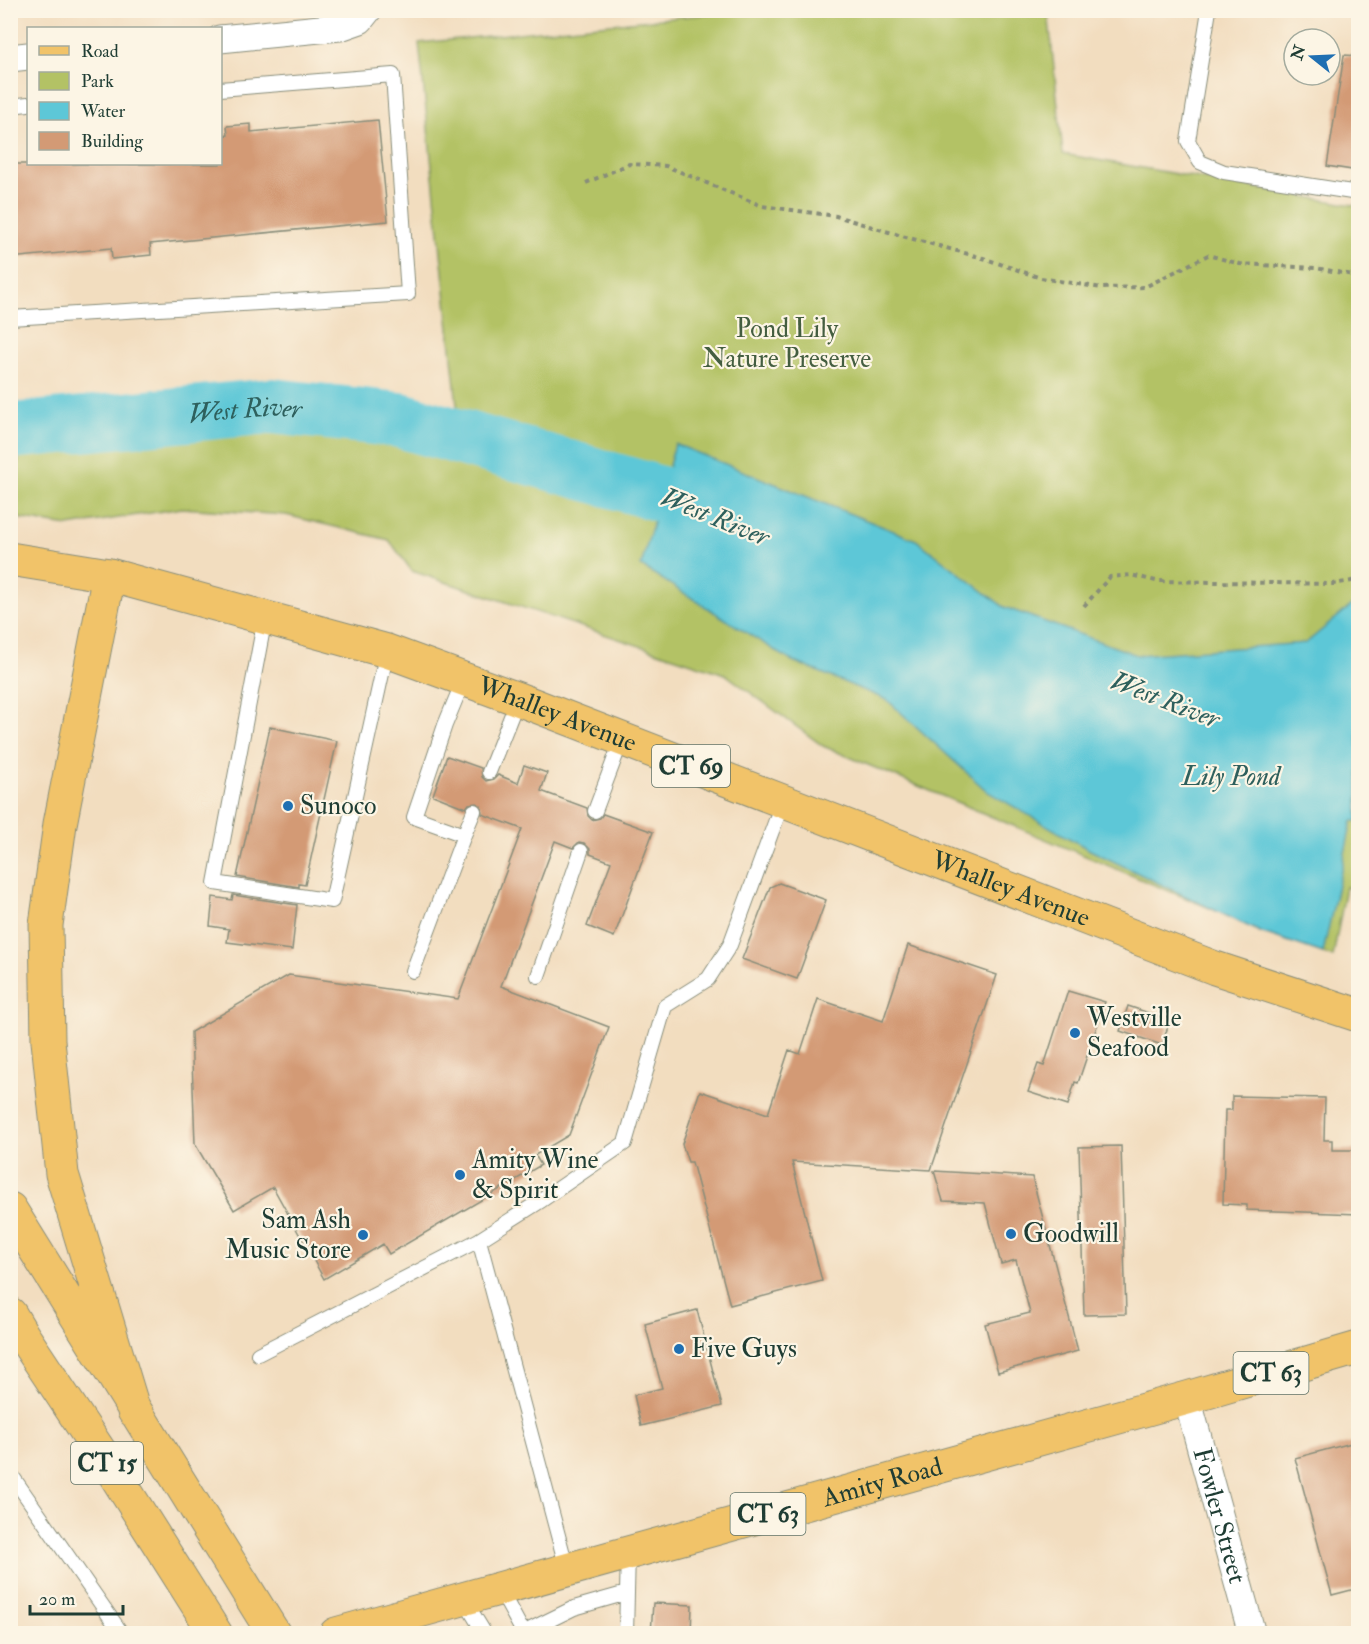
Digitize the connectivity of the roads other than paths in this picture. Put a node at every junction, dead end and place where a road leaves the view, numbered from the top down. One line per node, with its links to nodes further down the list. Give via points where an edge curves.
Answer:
1 (368, 10): 3 (street, via 360,20 340,27)
2 (1209, 10): 9 (lane, via 1188,141 1200,162 1224,172)
3 (222, 39)
4 (27, 56): 5 (street)
5 (10, 58)
6 (222, 89): 10 (lane, via 393,75 408,294)
7 (27, 104): 8 (lane)
8 (10, 106)
9 (1359, 193)
10 (10, 318)
11 (10, 559): 12 (main road, Whalley Avenue / CT 69)
12 (109, 575): 13 (main road, Whalley Avenue / CT 69); 33 (main road, via 60,824 46,925 48,1041 62,1174)
13 (265, 618): 14 (main road, Whalley Avenue / CT 69); 14 (lane, via 215,883 332,901)
14 (387, 651): 15 (main road, Whalley Avenue / CT 69)
15 (464, 679): 16 (main road, Whalley Avenue / CT 69); 22 (lane, via 414,817)
16 (518, 699): 17 (main road, Whalley Avenue / CT 69); 18 (lane)
17 (622, 739): 19 (main road, Whalley Avenue / CT 69); 21 (lane)
18 (489, 772)
19 (783, 801): 26 (main road, Whalley Avenue / CT 69, via 1215,968); 28 (lane, via 730,945 708,979 665,1006 625,1143)
20 (474, 811): 22 (lane)
21 (595, 811)
22 (464, 835): 24 (lane)
23 (581, 851): 25 (lane)
24 (413, 971)
25 (538, 976)
26 (1359, 1015)
27 (10, 1209): 33 (main road, CT 15)
28 (479, 1240): 30 (lane); 36 (lane)
29 (14, 1325): 40 (main road, CT 15)
30 (258, 1354)
31 (1357, 1354): 32 (main road, Amity Road / CT 63)
32 (1187, 1398): 35 (main road, Amity Road / CT 63); 47 (street, Fowler Street)
33 (134, 1411): 43 (main road, CT 15)
34 (10, 1473): 42 (lane)
35 (628, 1552): 36 (main road, Amity Road / CT 63); 38 (lane)
36 (567, 1569): 37 (main road, Amity Road / CT 63)
37 (499, 1588): 39 (main road, Amity Road / CT 63); 41 (lane)
38 (627, 1593): 41 (lane, via 574,1608); 46 (lane)
39 (463, 1598): 44 (main road, Amity Road / CT 63); 45 (lane)
40 (209, 1623)
41 (524, 1633)
42 (122, 1634)
43 (274, 1634)
44 (336, 1634)
45 (485, 1634)
46 (626, 1634)
47 (1252, 1634)

